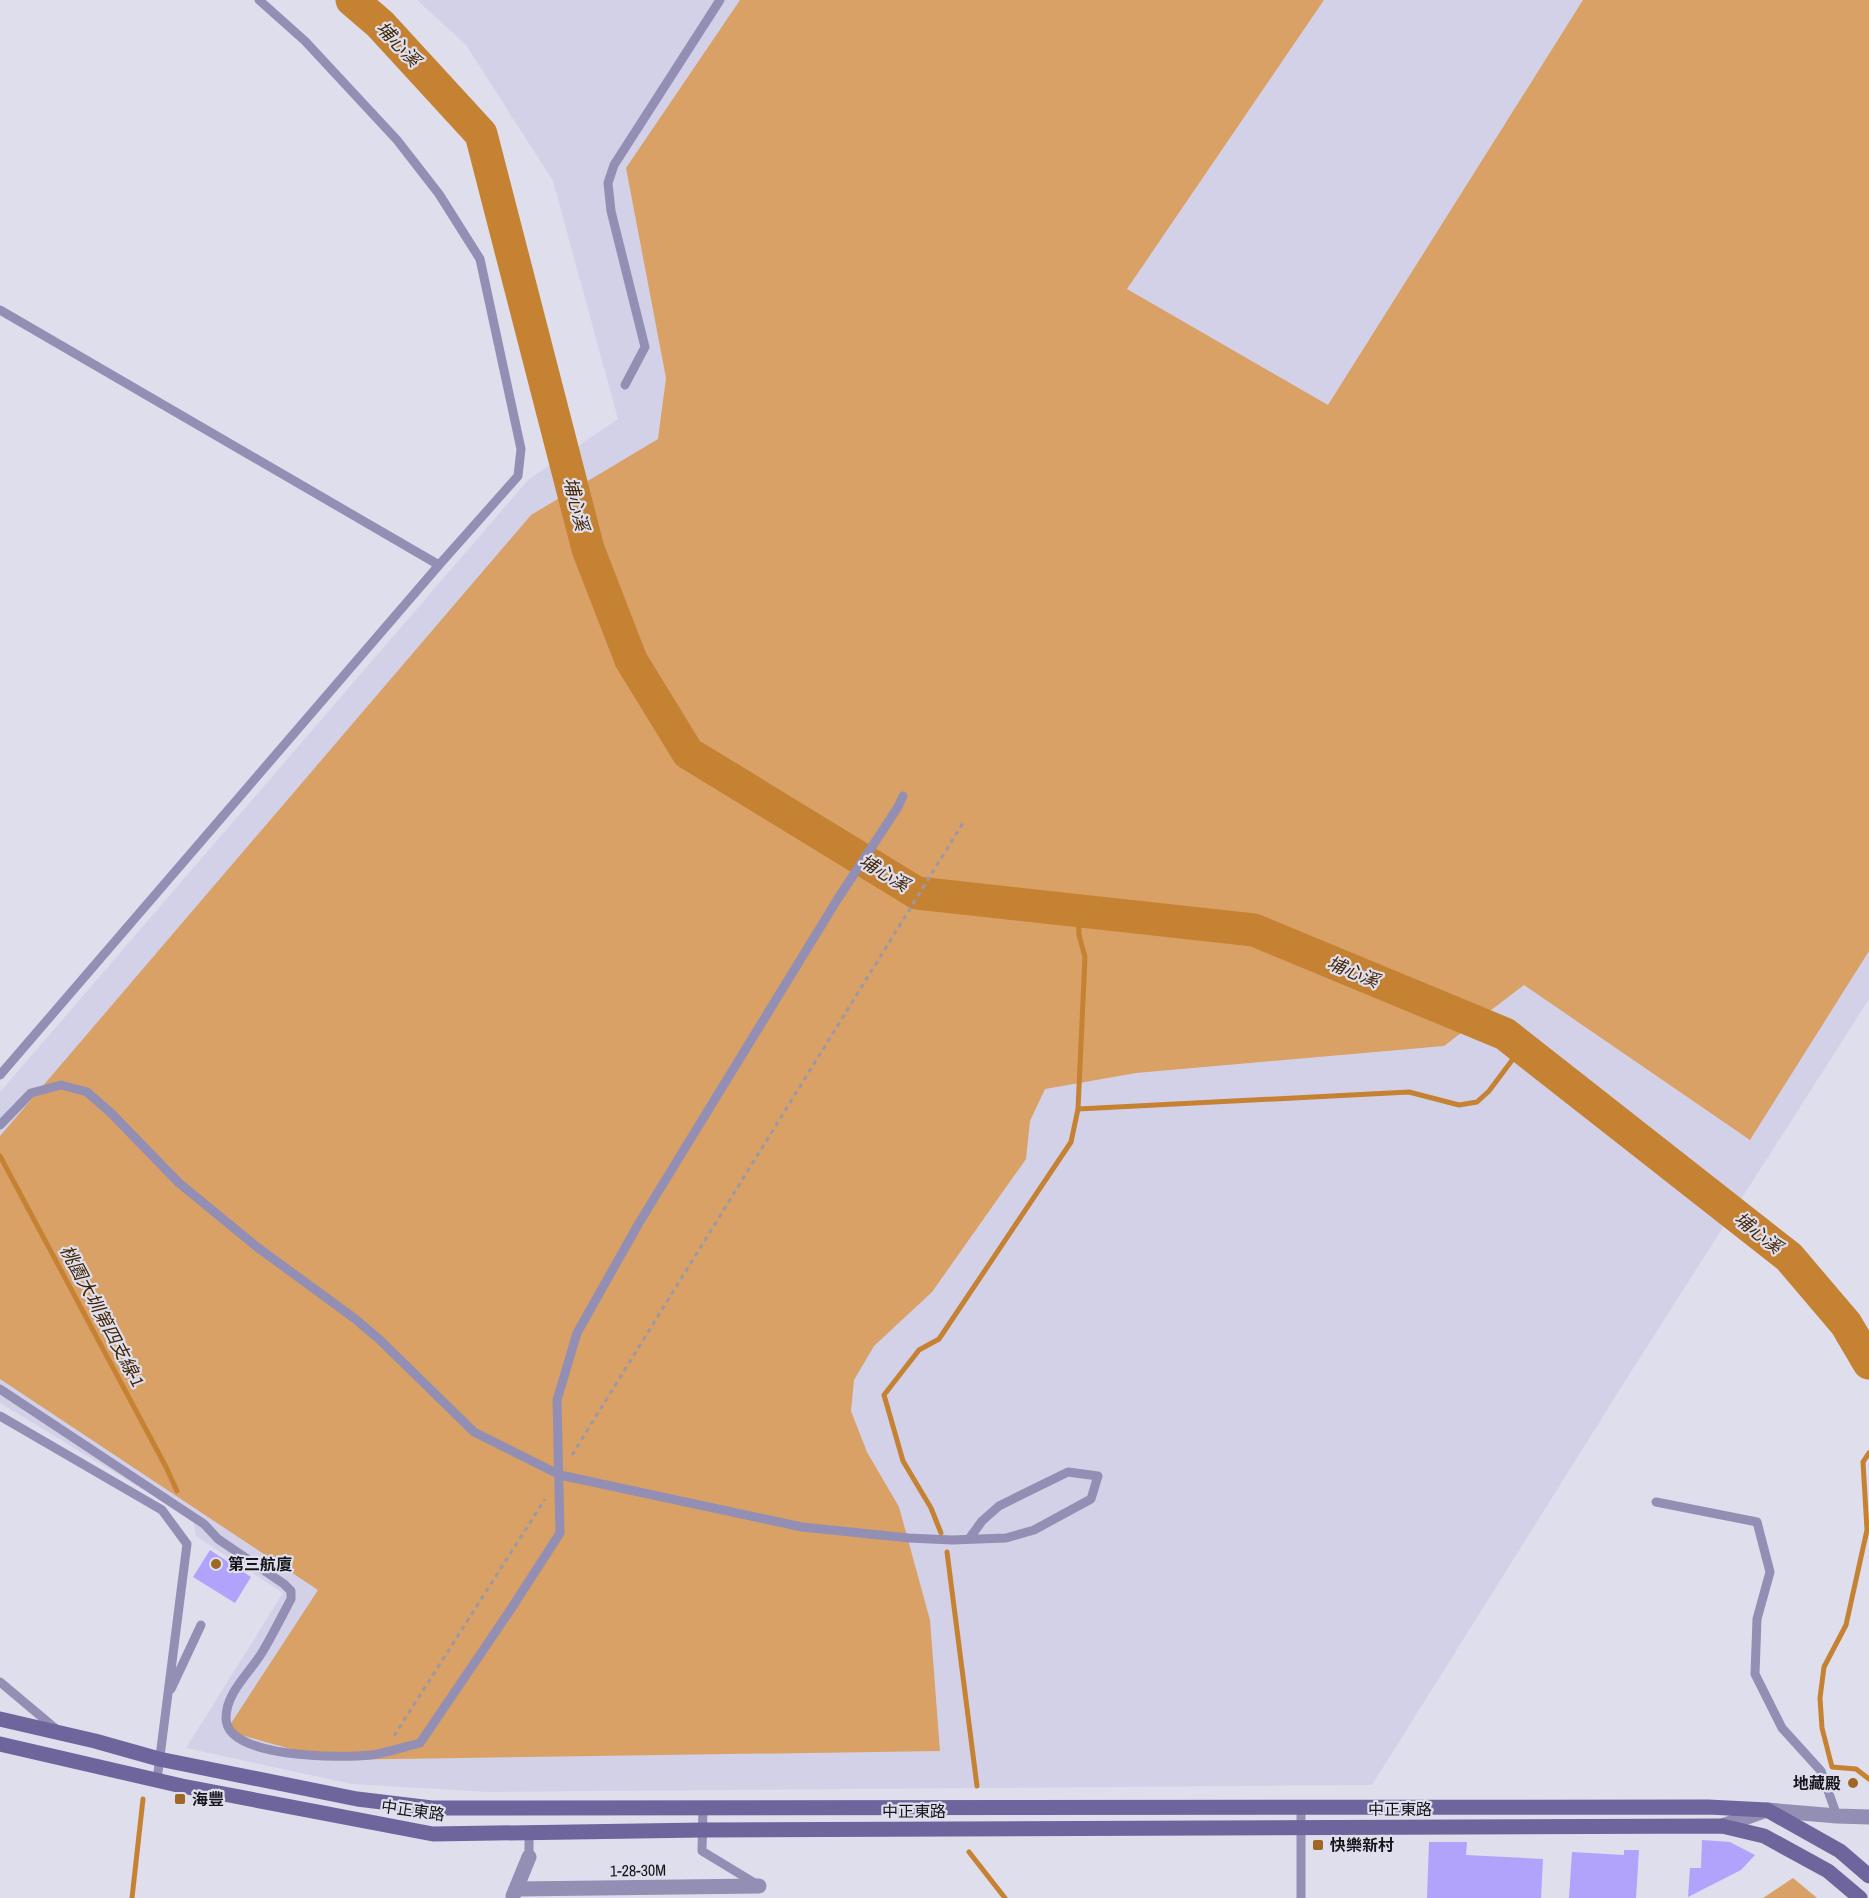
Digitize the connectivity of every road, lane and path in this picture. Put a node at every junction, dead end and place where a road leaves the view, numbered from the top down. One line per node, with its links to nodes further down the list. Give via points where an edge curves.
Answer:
1 (260, 0): 5 (lane, via 305,41 397,140 439,194 480,259 521,449 518,476)
2 (720, 0): 4 (lane, via 614,165 608,183 611,211 645,346)
3 (0, 310): 5 (lane)
4 (625, 384)
5 (439, 565): 8 (lane)
6 (903, 796): 12 (lane, via 639,1223 577,1333 557,1400)
7 (963, 822): 12 (path)
8 (0, 1075)
9 (0, 1125): 12 (lane, via 31,1093 61,1084 87,1092 179,1183 257,1247 354,1318 474,1432)
10 (0, 1389): 12 (lane, via 204,1524 218,1539 291,1591 291,1599 262,1652 229,1699 225,1721 235,1738 309,1757 372,1755 420,1743 560,1533)
11 (0, 1416): 17 (lane, via 162,1510 187,1544)
12 (560, 1475): 14 (lane, via 802,1527 909,1538); 20 (path)
13 (1656, 1502): 27 (lane, via 1757,1521 1770,1572 1757,1620 1755,1674 1782,1728 1821,1771)
14 (969, 1539): 14 (lane, via 1006,1538 1034,1530 1091,1499 1098,1476 1068,1472 999,1506)
15 (201, 1625): 17 (lane)
16 (0, 1682): 19 (lane)
17 (167, 1696): 22 (lane)
18 (0, 1719): 19 (main road, 中正東路)
19 (62, 1735): 22 (main road, 中正東路)
20 (393, 1736)
21 (0, 1744): 23 (main road, 中正東路)
22 (159, 1759): 23 (lane); 24 (main road, 中正東路, via 357,1799 432,1808)
23 (157, 1780): 32 (main road, 中正東路, via 433,1834)
24 (703, 1808): 25 (main road, 中正東路); 31 (lane)
25 (1301, 1809): 26 (main road, 中正東路); 30 (lane)
26 (1767, 1810): 27 (street); 29 (street); 34 (main road, via 1840,1851)
27 (1837, 1816): 28 (street)
28 (1869, 1817)
29 (1722, 1826): 30 (main road, 中正東路); 38 (main road, 中正東路, via 1764,1836 1828,1871)
30 (1301, 1827): 31 (main road, 中正東路); 37 (lane)
31 (703, 1830): 32 (main road, 中正東路); 35 (lane, via 702,1851)
32 (529, 1833): 33 (lane)
33 (529, 1857): 36 (street)
34 (1869, 1876)
35 (759, 1886): 36 (street, 1-28-30M)
36 (514, 1894)
37 (1301, 1898)
38 (1860, 1898)

